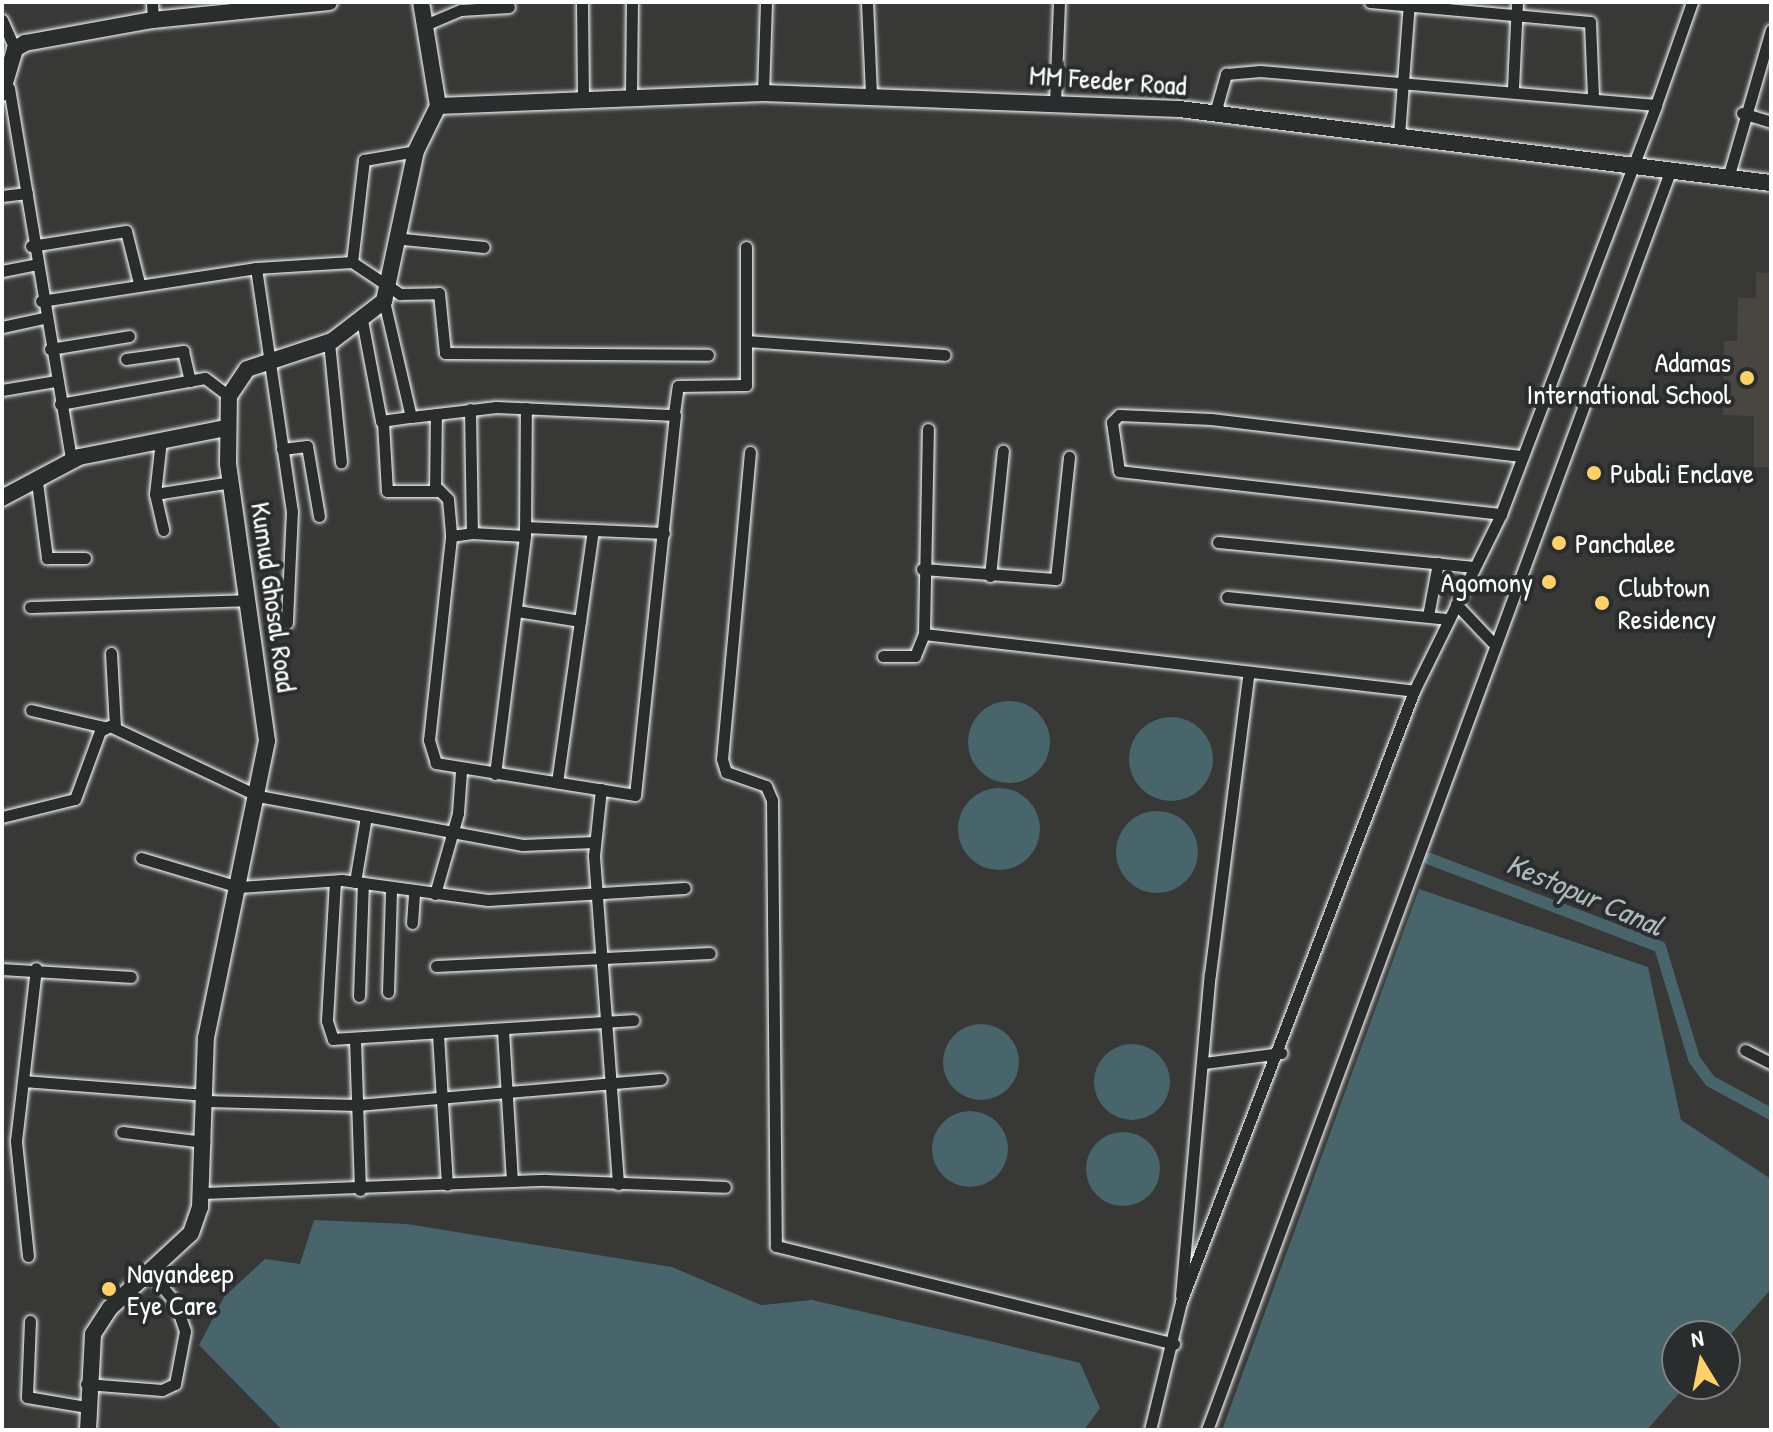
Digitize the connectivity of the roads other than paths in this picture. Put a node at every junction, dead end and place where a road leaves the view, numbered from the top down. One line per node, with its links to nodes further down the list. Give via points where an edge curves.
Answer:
1 (152, 2): 17 (street)
2 (329, 2): 13 (street)
3 (421, 2): 18 (street)
4 (582, 2): 27 (street)
5 (632, 2): 25 (street)
6 (766, 2): 24 (street)
7 (867, 2): 26 (street)
8 (1059, 2): 29 (street)
9 (1370, 2): 12 (street)
10 (1517, 2): 15 (street)
11 (1692, 2): 30 (street)
12 (1409, 4): 15 (street); 21 (street)
13 (260, 6): 17 (street)
14 (509, 7): 18 (street, via 461,10)
15 (1516, 18): 22 (street); 28 (street, via 1592,23)
16 (2, 20): 20 (street)
17 (153, 20): 20 (street)
18 (425, 25): 31 (street)
19 (1771, 30): 33 (street)
20 (15, 49): 23 (street)
21 (1402, 80): 22 (street); 32 (street, via 1230,72); 35 (street)
22 (1513, 88): 28 (street)
23 (6, 90): 41 (street)
24 (763, 93): 25 (street, MM Feeder Road); 26 (street, MM Feeder Road)
25 (631, 95): 27 (street, MM Feeder Road)
26 (871, 95): 29 (street, MM Feeder Road)
27 (583, 96): 31 (street, MM Feeder Road)
28 (1593, 96): 30 (street)
29 (1055, 102): 32 (street, MM Feeder Road)
30 (1656, 105): 37 (street)
31 (438, 106): 36 (street)
32 (1215, 113): 35 (street, MM Feeder Road)
33 (1742, 113): 34 (street); 39 (street)
34 (1771, 122)
35 (1399, 135): 37 (street, MM Feeder Road)
36 (416, 151): 43 (street); 47 (street, via 364,160)
37 (1632, 166): 38 (street, MM Feeder Road); 82 (street)
38 (1669, 174): 39 (street, MM Feeder Road); 115 (street)
39 (1728, 178): 40 (street, MM Feeder Road)
40 (1771, 183)
41 (27, 193): 42 (street); 44 (street)
42 (2, 196)
43 (403, 239): 45 (street); 52 (street)
44 (31, 246): 48 (street); 51 (street, via 128,232)
45 (484, 247)
46 (746, 247): 58 (street)
47 (352, 262): 49 (street); 52 (street, via 391,284)
48 (34, 265): 50 (street); 53 (street)
49 (256, 268): 51 (street); 64 (street)
50 (2, 271)
51 (139, 283): 53 (street)
52 (387, 296): 55 (street); 61 (street, via 441,294 445,353); 74 (street)
53 (41, 301): 54 (street)
54 (44, 318): 56 (street); 60 (street)
55 (362, 320): 59 (street); 75 (street)
56 (2, 327)
57 (129, 336): 60 (street)
58 (746, 341): 62 (street); 72 (street, via 743,388 678,386)
59 (329, 342): 64 (street); 85 (street)
60 (50, 349): 65 (street)
61 (708, 355)
62 (945, 355)
63 (126, 359): 66 (street, via 183,351)
64 (273, 359): 68 (street, via 247,369); 79 (street)
65 (56, 381): 67 (street); 69 (street)
66 (190, 381): 68 (street, via 209,378); 69 (street)
67 (2, 390)
68 (229, 396): 76 (street, Kumud Ghosal Road)
69 (60, 404): 84 (street)
70 (526, 408): 71 (street); 72 (street); 95 (street)
71 (470, 409): 73 (street); 96 (street)
72 (674, 413): 97 (street)
73 (436, 414): 74 (street); 88 (street)
74 (411, 417): 75 (street)
75 (383, 422): 88 (street, via 387,491)
76 (225, 428): 78 (street); 87 (street, Kumud Ghosal Road)
77 (928, 429): 103 (street)
78 (161, 440): 84 (street); 89 (street)
79 (282, 449): 92 (street, via 307,446); 113 (street, via 292,511)
80 (1003, 451): 104 (street)
81 (750, 452): 179 (street, via 722,759 726,772 766,786 772,800 776,1246)
82 (1523, 456): 91 (street); 91 (street, via 1211,419 1119,415 1112,422 1119,471)
83 (1069, 457): 104 (street, via 1061,574 1047,581)
84 (71, 460): 86 (street)
85 (341, 462)
86 (37, 482): 90 (street); 100 (street, via 47,558)
87 (231, 482): 89 (street); 106 (street, Kumud Ghosal Road)
88 (438, 489): 98 (street, via 448,499)
89 (155, 494): 93 (street)
90 (3, 497)
91 (1501, 514): 102 (street)
92 (319, 516)
93 (163, 530)
94 (593, 530): 95 (street); 97 (street); 112 (street)
95 (525, 532): 96 (street); 109 (street)
96 (472, 533): 98 (street)
97 (664, 533): 125 (street, via 637,792)
98 (451, 536): 122 (street, via 429,740 436,763)
99 (1218, 542): 101 (street)
100 (85, 558)
101 (1438, 563): 102 (street); 110 (street)
102 (1474, 567): 107 (street)
103 (922, 569): 104 (street); 114 (street)
104 (990, 576)
105 (1227, 597): 110 (street)
106 (248, 600): 108 (street); 126 (street, Kumud Ghosal Road, via 268,734)
107 (1456, 604): 111 (street); 115 (street)
108 (30, 607)
109 (517, 611): 112 (street); 123 (street)
110 (1428, 616): 111 (street)
111 (1449, 619): 119 (street)
112 (580, 621): 124 (street)
113 (287, 623)
114 (924, 634): 117 (street, via 915,656); 118 (street)
115 (1492, 642): 184 (street)
116 (111, 653): 121 (street)
117 (883, 656)
118 (1248, 676): 119 (street); 156 (street)
119 (1414, 691): 155 (street)
120 (31, 710): 121 (street)
121 (110, 727): 126 (street, via 198,773); 128 (street, via 75,799)
122 (461, 771): 123 (street); 129 (street)
123 (495, 774): 124 (street)
124 (557, 782): 125 (street)
125 (601, 789): 130 (street)
126 (258, 796): 127 (street); 134 (street, Kumud Ghosal Road)
127 (366, 816): 129 (street); 133 (street)
128 (2, 817)
129 (453, 830): 130 (street, via 522,845); 138 (street)
130 (595, 842): 139 (street)
131 (141, 858): 134 (street)
132 (335, 881): 133 (street); 134 (street); 153 (street, via 327,1033)
133 (359, 883): 135 (street); 148 (street)
134 (239, 887): 163 (street, Kumud Ghosal Road, via 206,1038)
135 (391, 888): 137 (street); 147 (street)
136 (685, 888): 139 (street)
137 (414, 891): 138 (street); 140 (street)
138 (435, 894): 139 (street, via 488,900)
139 (596, 895): 142 (street)
140 (412, 923)
141 (710, 953): 142 (street)
142 (604, 962): 143 (street); 150 (street)
143 (436, 966)
144 (36, 968): 145 (street); 146 (street); 159 (street)
145 (2, 969)
146 (131, 977)
147 (388, 992)
148 (359, 996)
149 (633, 1020): 150 (street)
150 (608, 1025): 151 (street); 160 (street)
151 (503, 1030): 152 (street); 161 (street)
152 (438, 1034): 153 (street); 162 (street)
153 (355, 1039): 164 (street)
154 (1745, 1050): 157 (street)
155 (1281, 1053): 156 (street); 177 (street)
156 (1204, 1063): 177 (street)
157 (1771, 1063)
158 (661, 1079): 160 (street)
159 (23, 1081): 163 (street); 167 (street)
160 (615, 1087): 161 (street); 170 (street)
161 (508, 1094): 162 (street); 169 (street)
162 (441, 1096): 164 (street); 171 (street)
163 (205, 1098): 164 (street); 168 (street, Kumud Ghosal Road)
164 (355, 1106): 173 (street)
165 (122, 1132): 168 (street)
166 (2, 1141): 167 (street)
167 (16, 1141): 175 (street)
168 (204, 1142): 174 (street, Kumud Ghosal Road)
169 (512, 1181): 170 (street); 171 (street)
170 (618, 1184): 172 (street)
171 (447, 1185): 173 (street)
172 (725, 1187)
173 (360, 1190): 174 (street)
174 (203, 1193): 176 (street, Kumud Ghosal Road, via 191,1233)
175 (28, 1256)
176 (152, 1275): 180 (street, Kumud Ghosal Road, via 110,1308 93,1334); 180 (street, via 175,1302 185,1331 175,1384 162,1390)
177 (1181, 1302): 179 (street)
178 (30, 1321): 181 (street, via 27,1397)
179 (1174, 1344): 183 (street)
180 (86, 1384): 181 (street, Kumud Ghosal Road)
181 (87, 1407): 182 (street, Kumud Ghosal Road)
182 (88, 1430)
183 (1150, 1430)
184 (1207, 1430)

